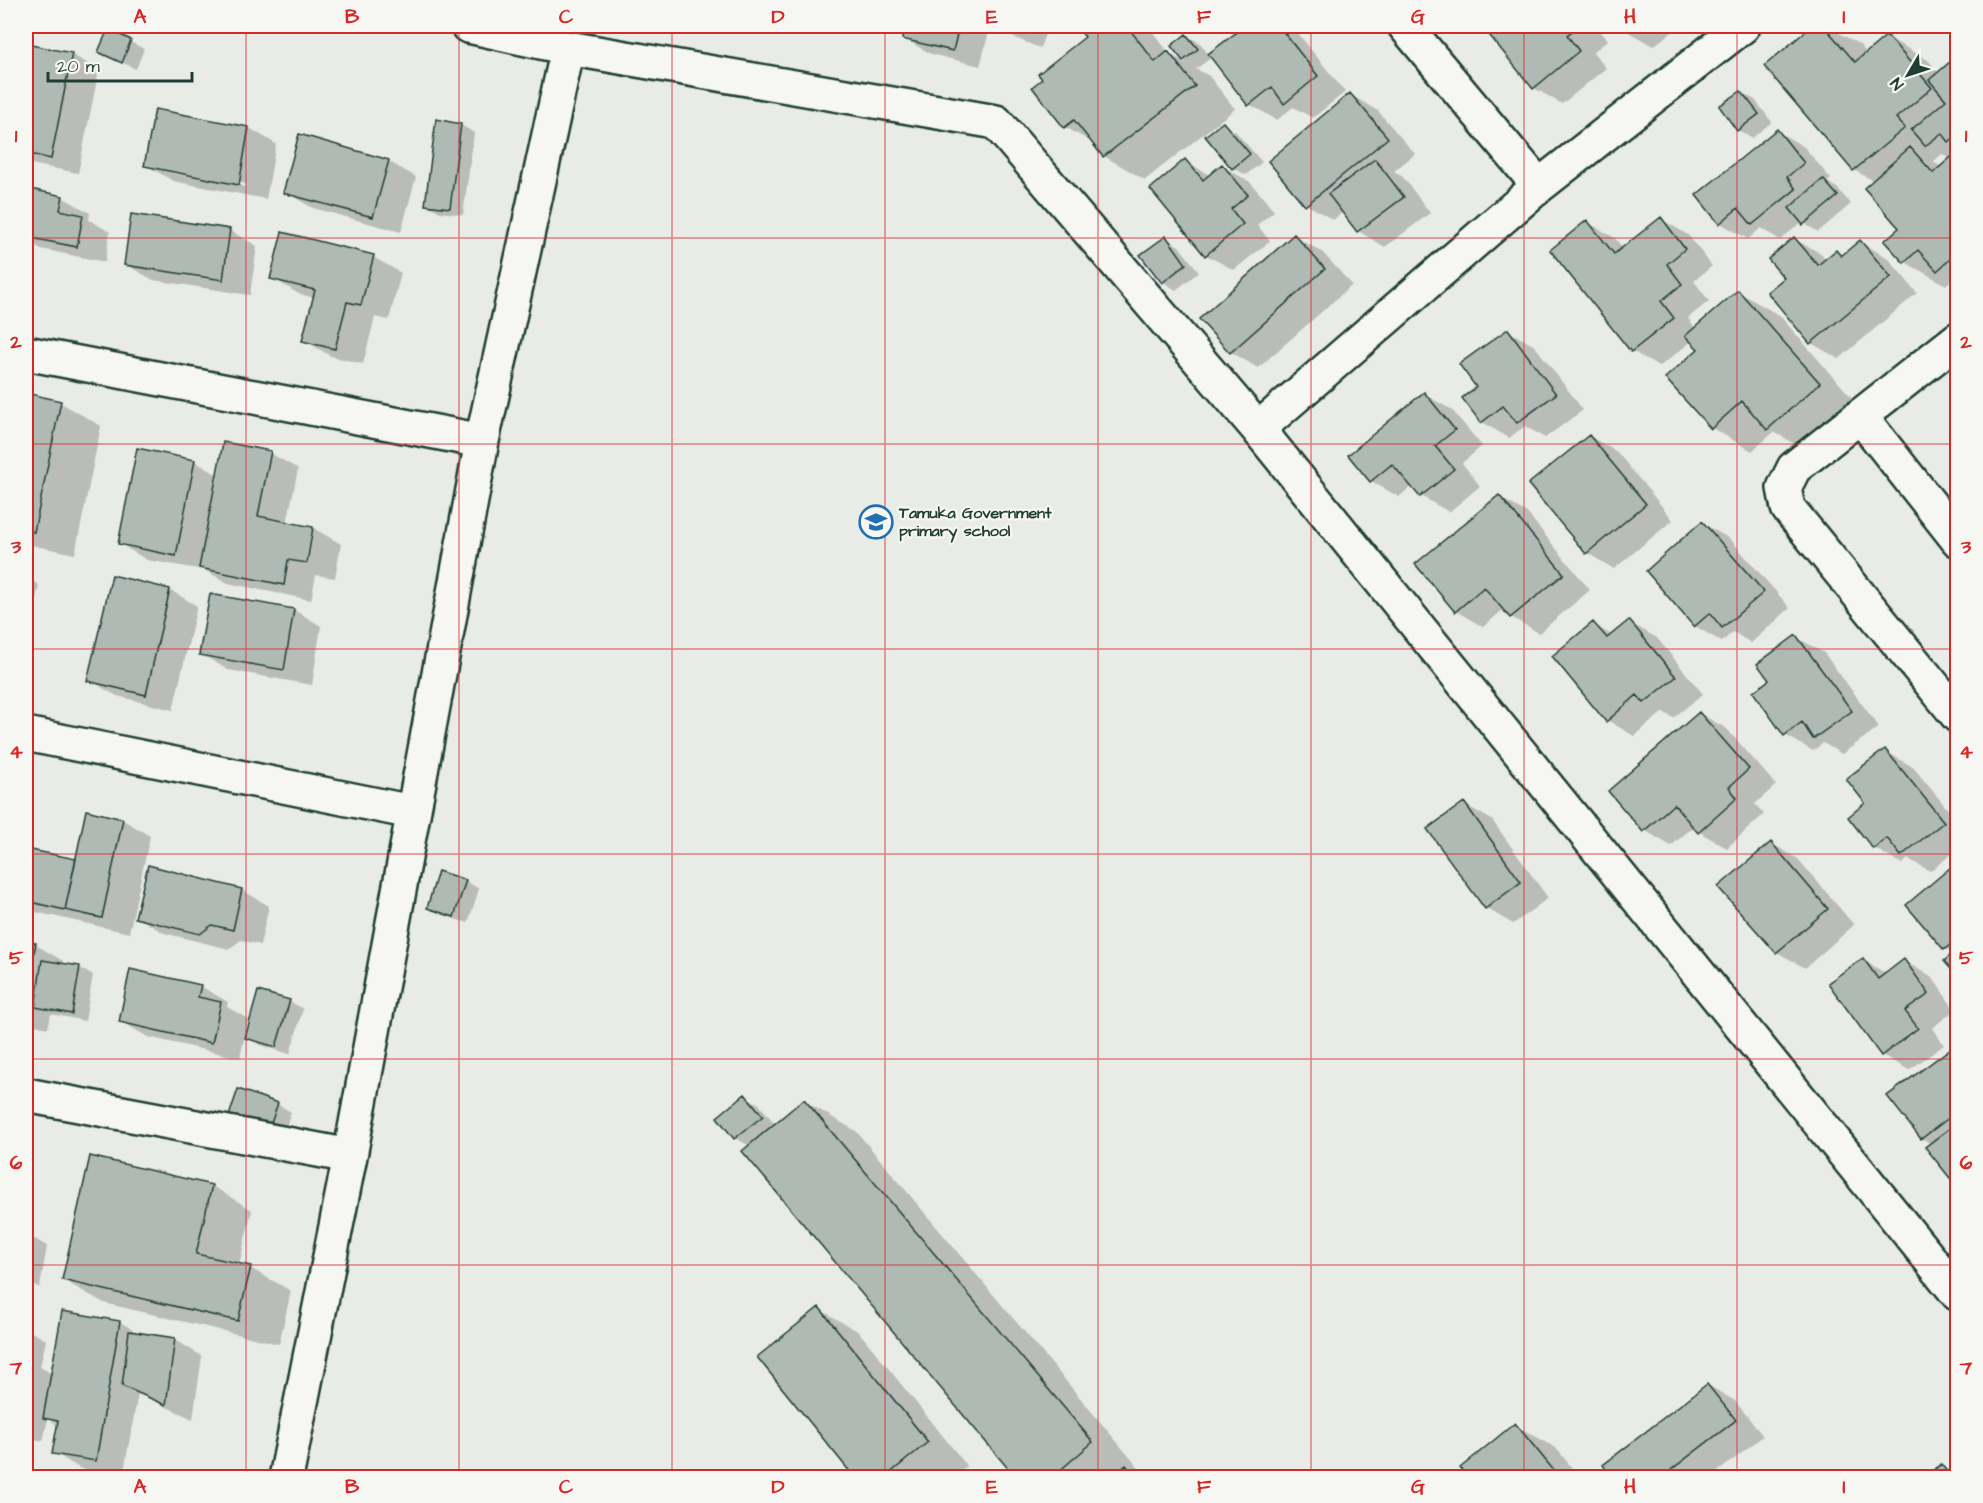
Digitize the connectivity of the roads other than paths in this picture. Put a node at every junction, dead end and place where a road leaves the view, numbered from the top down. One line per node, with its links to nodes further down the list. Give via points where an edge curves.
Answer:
1 (468, 26): 4 (street)
2 (1405, 26): 5 (street)
3 (1743, 26): 5 (street)
4 (568, 48): 9 (street, via 996,122); 10 (street)
5 (1539, 186): 9 (street)
6 (1958, 339): 8 (street)
7 (26, 353): 10 (street)
8 (1861, 417): 11 (street); 12 (street, via 1794,468 1784,488 1788,508)
9 (1258, 429): 17 (street)
10 (482, 441): 14 (street)
11 (1958, 540)
12 (1958, 716)
13 (26, 734): 14 (street)
14 (412, 812): 16 (street)
15 (26, 1095): 16 (street)
16 (350, 1156): 18 (street)
17 (1958, 1294)
18 (286, 1478)

